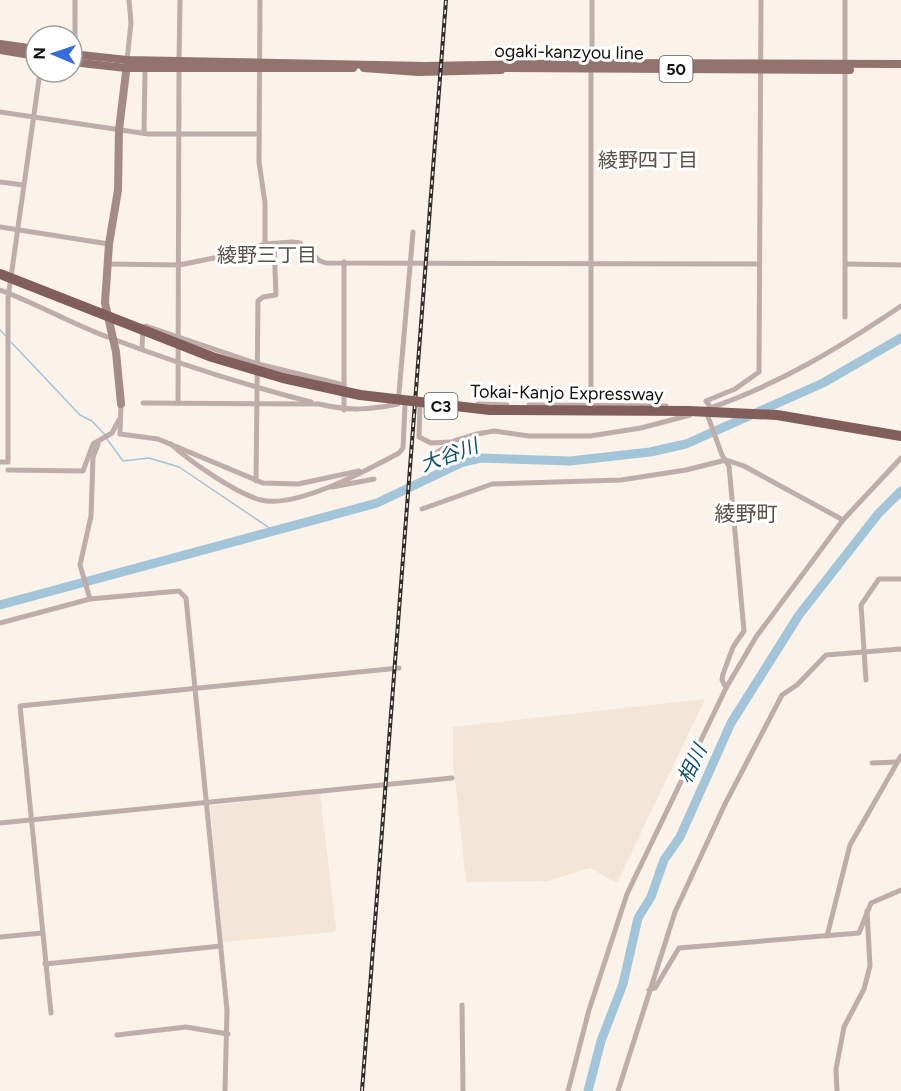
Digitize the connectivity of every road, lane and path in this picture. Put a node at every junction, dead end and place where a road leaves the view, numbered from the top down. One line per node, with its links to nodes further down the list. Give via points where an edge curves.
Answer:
1 (75, 0): 8 (street)
2 (129, 0): 14 (street)
3 (180, 0): 16 (street)
4 (260, 0): 17 (street)
5 (592, 0): 20 (street)
6 (760, 0): 21 (street)
7 (846, 0): 22 (street)
8 (74, 24)
9 (0, 44): 10 (main road)
10 (24, 47)
11 (0, 50): 12 (main road)
12 (24, 54)
13 (84, 58): 14 (main road, ogaki-kanzyou line / 50)
14 (127, 64): 16 (main road, ogaki-kanzyou line / 50); 23 (main road, ogaki-kanzyou line / 50); 28 (street)
15 (901, 64): 22 (main road, ogaki-kanzyou line / 50)
16 (179, 65): 17 (main road, ogaki-kanzyou line / 50); 23 (main road, ogaki-kanzyou line / 50); 30 (street)
17 (259, 65): 18 (main road, ogaki-kanzyou line / 50); 31 (street)
18 (364, 66): 19 (main road, ogaki-kanzyou line / 50); 19 (main road, via 419,60)
19 (507, 66): 20 (main road, ogaki-kanzyou line / 50)
20 (592, 67): 21 (main road, ogaki-kanzyou line / 50); 42 (street)
21 (760, 67): 22 (main road, ogaki-kanzyou line / 50); 44 (street)
22 (845, 67): 24 (main road, ogaki-kanzyou line / 50); 45 (street)
23 (145, 69): 29 (street)
24 (901, 70)
25 (38, 84): 27 (street)
26 (0, 112): 27 (street)
27 (33, 117): 28 (street); 33 (street)
28 (119, 130): 29 (street); 37 (street, via 118,190)
29 (144, 133): 30 (street)
30 (180, 134): 31 (street); 46 (street)
31 (259, 134): 38 (street)
32 (0, 182): 33 (street)
33 (23, 185): 35 (street)
34 (0, 227): 35 (street)
35 (17, 230): 37 (street); 50 (street)
36 (412, 232): 41 (street)
37 (109, 244): 43 (street)
38 (265, 244): 39 (street); 46 (street)
39 (274, 244): 40 (street, via 300,243 320,261); 57 (street, via 276,295 258,301)
40 (344, 262): 41 (street); 58 (street)
41 (410, 263): 42 (street); 65 (street)
42 (592, 263): 44 (street); 68 (street)
43 (107, 264): 46 (street); 54 (street, via 105,303)
44 (760, 264): 70 (street, via 759,372 735,389 706,401)
45 (846, 264): 47 (street); 52 (street)
46 (179, 265): 53 (street)
47 (901, 265)
48 (0, 274): 73 (highway, Tokai-Kanjo Expressway / C3, bridge, via 212,357 360,395 490,410 777,415)
49 (0, 290): 50 (street)
50 (9, 293): 54 (street); 80 (street, via 8,462)
51 (901, 306): 70 (street, via 833,351)
52 (845, 317)
53 (177, 338): 55 (street, via 143,327); 56 (street); 57 (street)
54 (113, 339): 55 (street); 62 (street)
55 (142, 349): 56 (street)
56 (178, 362): 59 (street); 61 (street)
57 (258, 364): 58 (street); 59 (street)
58 (344, 385): 69 (street)
59 (258, 388): 63 (street); 64 (street)
60 (143, 403): 61 (street)
61 (178, 403): 63 (street)
62 (121, 404): 72 (street)
63 (258, 404): 64 (street); 84 (street)
64 (319, 404): 69 (street)
65 (398, 404): 67 (street); 69 (street)
66 (420, 404): 67 (street); 68 (street); 74 (street, via 419,437 431,442)
67 (405, 405): 82 (street, via 403,448)
68 (591, 405): 70 (street, via 676,406); 71 (street)
69 (344, 410)
70 (707, 411): 74 (street, via 607,434 529,436 494,431); 78 (street)
71 (591, 416)
72 (119, 420): 75 (street, via 112,433); 76 (street, via 120,434)
73 (901, 436)
74 (454, 441): 77 (street)
75 (98, 444): 81 (street, via 93,444 89,451 83,471); 89 (street, via 93,457 91,516 81,568)
76 (171, 444): 84 (street); 85 (street, via 187,458 262,500 278,501)
77 (433, 455)
78 (724, 458): 86 (street, via 686,470 621,480 492,484); 87 (street); 95 (street, via 729,466 744,626 723,674)
79 (901, 458): 87 (street)
80 (0, 462)
81 (8, 470)
82 (366, 470): 84 (street, via 298,484); 85 (street)
83 (374, 479): 85 (street)
84 (256, 481)
85 (324, 488)
86 (422, 509)
87 (843, 520): 95 (street, via 756,637)
88 (901, 579): 92 (street, via 879,579 861,605)
89 (90, 596): 90 (street); 96 (street, via 178,591 183,594)
90 (0, 623)
91 (901, 649): 92 (street)
92 (864, 652): 94 (street); 110 (street, via 826,655 782,695 681,896)
93 (399, 668): 96 (street)
94 (866, 680)
95 (726, 688): 117 (street, via 627,894 589,1010)
96 (195, 689): 100 (street); 101 (street, via 20,706)
97 (900, 759): 98 (street); 106 (street, via 850,845)
98 (872, 763)
99 (452, 778): 100 (street)
100 (207, 802): 101 (street); 108 (street)
101 (30, 820): 102 (street); 105 (street)
102 (0, 823)
103 (901, 890): 104 (street, via 878,899)
104 (866, 910): 106 (street, via 859,933); 119 (street, via 870,966 864,989 844,1027 836,1069)
105 (42, 933): 107 (street); 109 (street)
106 (827, 936): 110 (street, via 679,948 655,988)
107 (0, 937)
108 (221, 946): 109 (street); 114 (street)
109 (45, 964): 112 (street)
110 (649, 990): 118 (street)
111 (462, 1005): 116 (street)
112 (51, 1013)
113 (117, 1035): 114 (street, via 186,1027)
114 (228, 1035): 115 (street)
115 (225, 1091)
116 (463, 1091)
117 (568, 1091)
118 (618, 1091)
119 (837, 1091)

